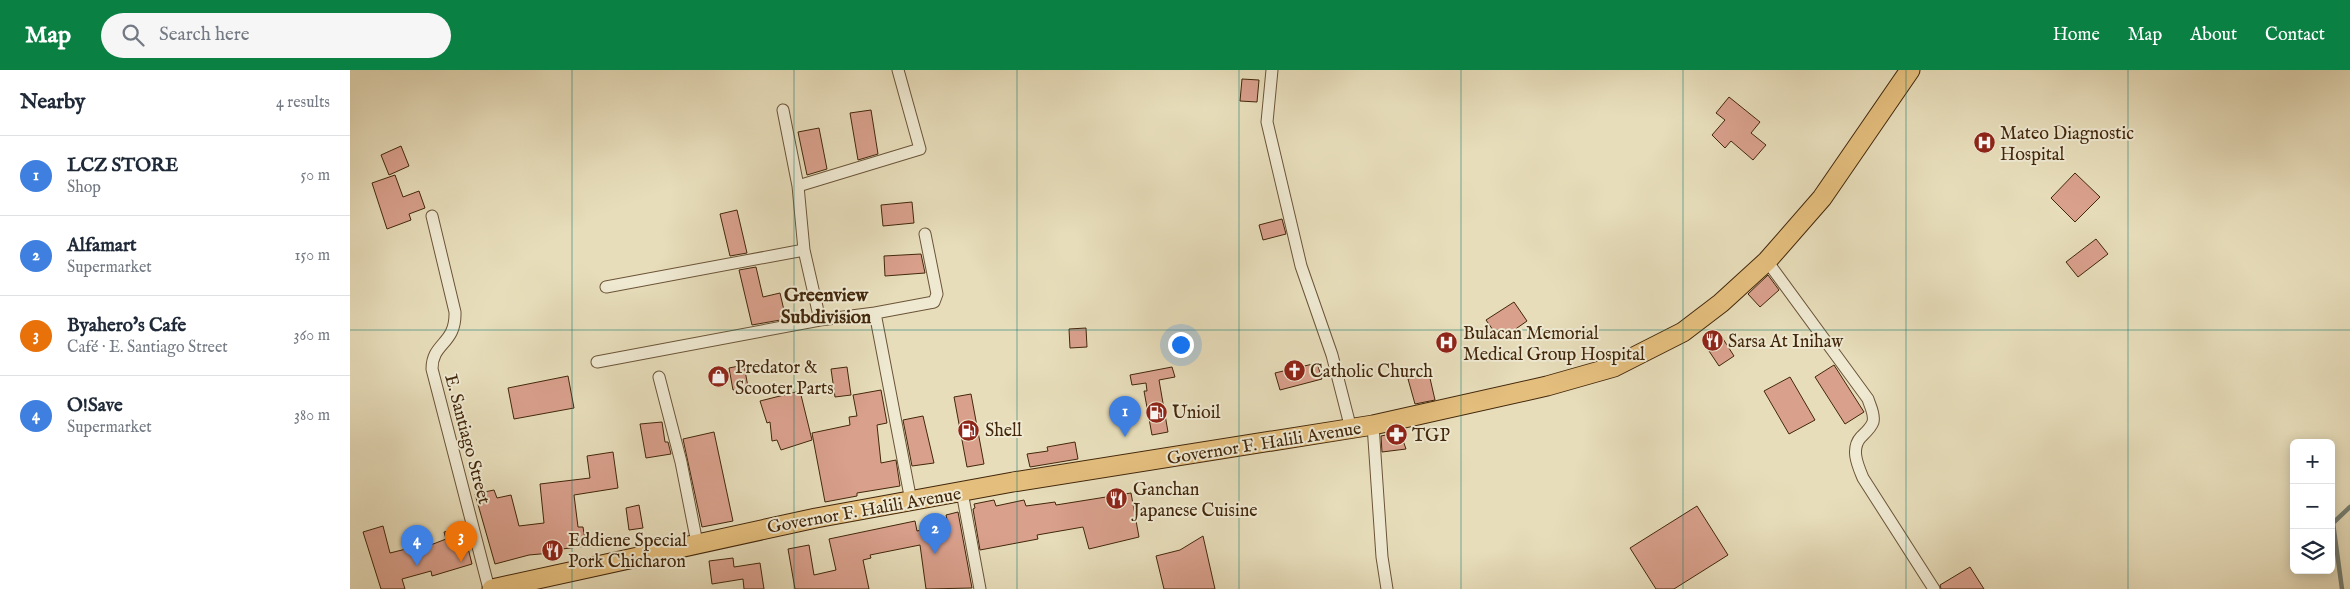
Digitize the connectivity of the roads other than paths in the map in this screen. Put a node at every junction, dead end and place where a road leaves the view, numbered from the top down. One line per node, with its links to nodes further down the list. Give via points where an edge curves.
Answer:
1 (898, 70): 5 (street, via 920,149)
2 (1272, 70): 16 (street, via 1267,122 1301,266 1332,355)
3 (1910, 70): 9 (main road, Governor F. Halili Avenue, via 1822,198)
4 (783, 110): 5 (street)
5 (798, 186): 8 (street)
6 (432, 216): 20 (street, E. Santiago Street, via 455,312 455,323 448,339 435,352 432,369)
7 (925, 234): 11 (street, via 937,294 934,302)
8 (804, 250): 10 (street); 12 (street)
9 (1767, 261): 15 (main road, Governor F. Halili Avenue, via 1721,304 1683,332 1614,367 1547,386); 23 (street, via 1868,399 1873,422 1858,440 1855,450 1857,463 1863,478)
10 (606, 287)
11 (875, 313): 12 (street); 18 (street)
12 (820, 320): 13 (street)
13 (597, 362)
14 (659, 377): 19 (street, via 681,462)
15 (1373, 425): 16 (main road, Governor F. Halili Avenue); 22 (street)
16 (1352, 429): 17 (main road, Governor F. Halili Avenue)
17 (962, 492): 18 (main road, Governor F. Halili Avenue); 21 (street)
18 (912, 501): 19 (main road, Governor F. Halili Avenue)
19 (697, 544): 20 (main road, Governor F. Halili Avenue)
20 (490, 589)
21 (980, 589)
22 (1387, 589)
23 (1934, 589)

